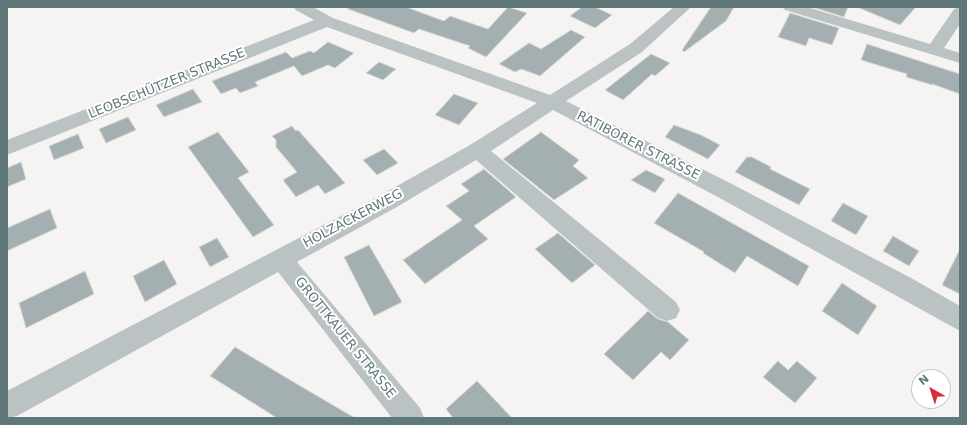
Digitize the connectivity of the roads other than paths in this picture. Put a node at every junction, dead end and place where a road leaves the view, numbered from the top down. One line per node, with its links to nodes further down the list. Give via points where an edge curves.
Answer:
1 (301, 7): 5 (street, RATIBORER STRASSE)
2 (683, 7): 8 (street, HOLZACKERWEG, via 636,48)
3 (790, 7): 6 (street)
4 (960, 12): 6 (street)
5 (327, 21): 8 (street, RATIBORER STRASSE); 9 (street, LEOBSCHÜTZER STRASSE)
6 (935, 49): 7 (street)
7 (960, 58)
8 (552, 102): 10 (street, HOLZACKERWEG); 13 (street, RATIBORER STRASSE, via 724,190 902,285)
9 (7, 148)
10 (477, 150): 11 (street, HOLZACKERWEG, via 387,202); 12 (street)
11 (280, 258): 14 (street, HOLZACKERWEG); 15 (street, GROTTKAUER STRASSE)
12 (667, 310)
13 (960, 319)
14 (7, 406)
15 (410, 418)

